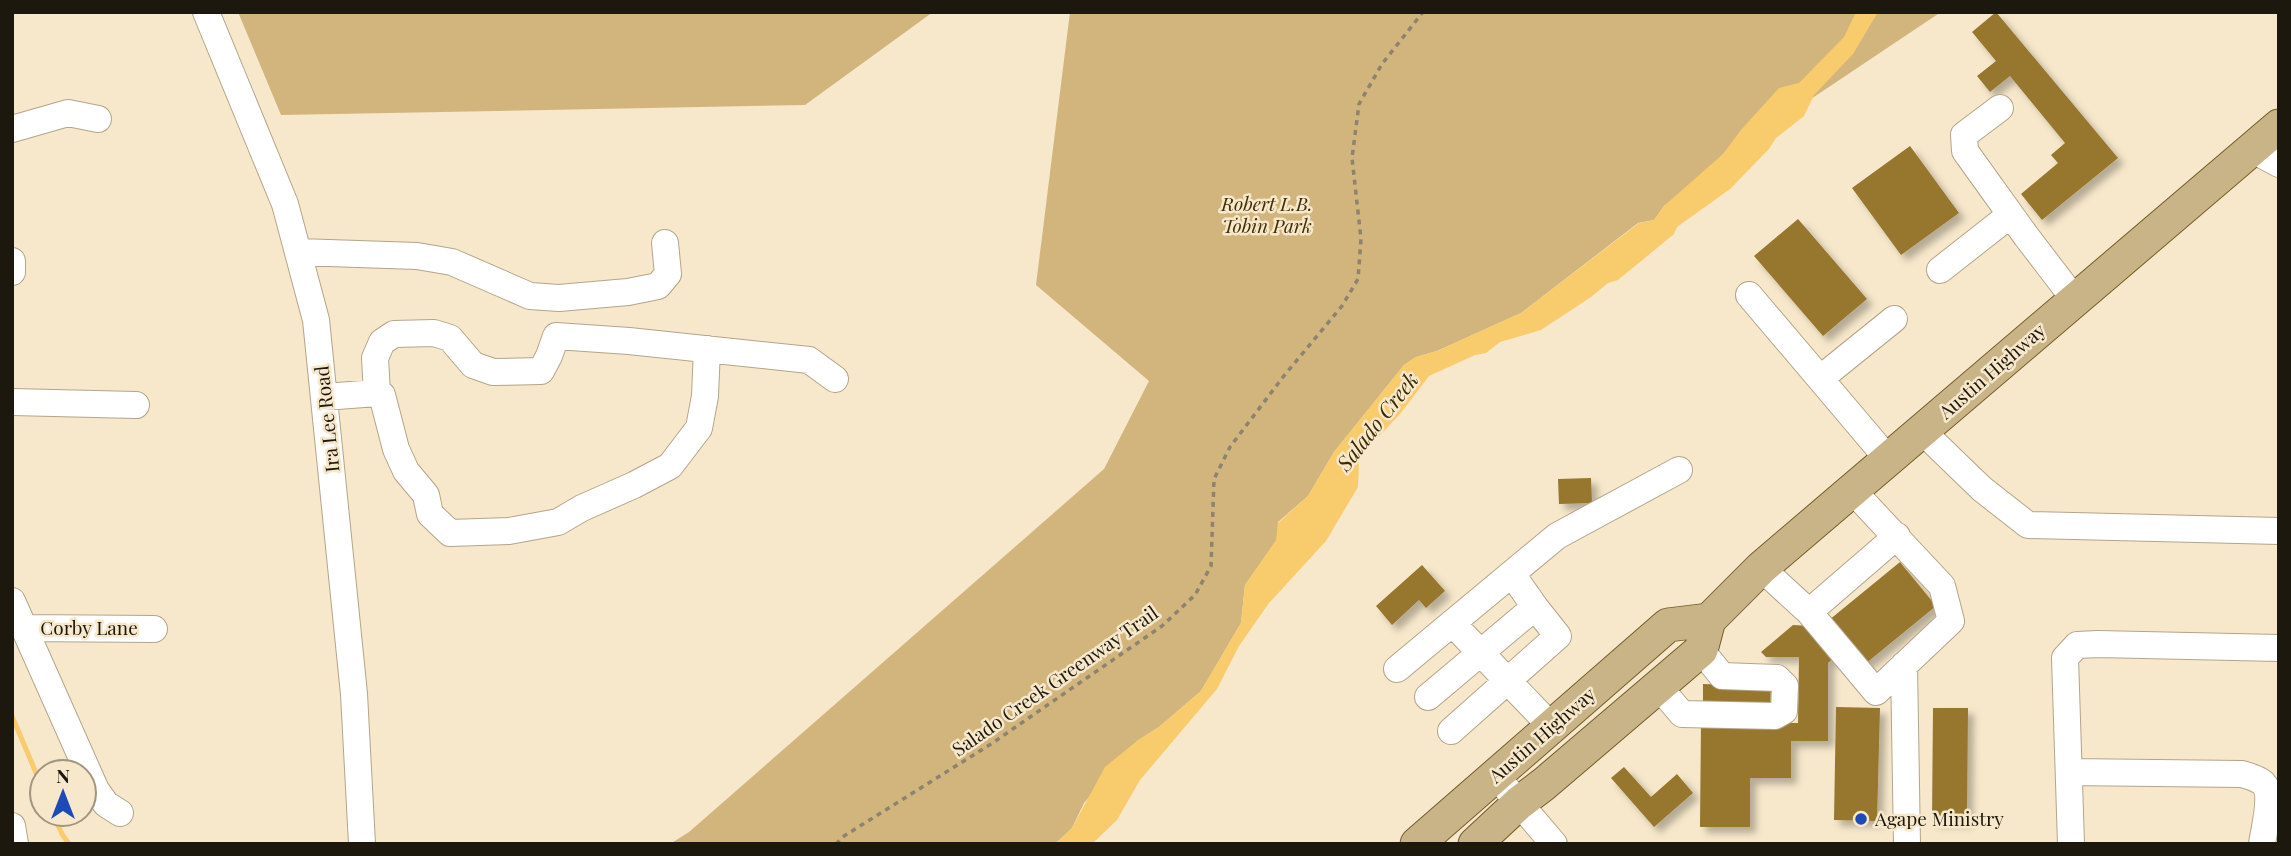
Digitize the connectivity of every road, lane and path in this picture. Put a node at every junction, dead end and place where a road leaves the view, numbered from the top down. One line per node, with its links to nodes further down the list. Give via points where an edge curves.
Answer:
1 (206, 12): 10 (street, Ira Lee Road, via 285,204)
2 (1423, 12): 56 (path, Salado Creek Greenway Trail, via 1382,64 1359,104 1352,158 1362,239 1357,279 1342,306 1230,447 1214,479 1211,566 1195,595 1162,626 1085,680)
3 (2000, 108): 8 (street, via 1965,135 1965,151)
4 (98, 119): 6 (street, via 68,113)
5 (2279, 125): 7 (main road, Austin Highway)
6 (12, 130)
7 (2265, 157): 15 (main road, Austin Highway)
8 (2010, 215): 12 (street); 15 (street)
9 (666, 243): 10 (street, via 667,274 658,286 559,298 530,296 441,260)
10 (299, 252): 21 (street, Ira Lee Road, via 316,320)
11 (12, 261): 13 (street)
12 (1940, 270)
13 (12, 272)
14 (1749, 295): 18 (street)
15 (2075, 300): 24 (main road, Austin Highway)
16 (1894, 319): 18 (street)
17 (707, 349): 19 (street, via 808,360); 20 (street, via 556,336 541,371 493,372 473,365 450,338 433,333 394,334 382,342 375,358); 20 (street, via 699,428 670,466 558,522 509,531 450,533 438,523 430,514 426,495 406,471 386,405)
18 (1821, 378): 25 (street)
19 (835, 379)
20 (377, 393): 21 (street)
21 (324, 397): 55 (street, Ira Lee Road, via 354,694)
22 (12, 402): 23 (street)
23 (136, 405)
24 (1922, 431): 25 (main road, Austin Highway); 28 (street, via 1982,489 2028,525)
25 (1888, 459): 27 (main road, Austin Highway)
26 (1679, 470): 31 (street, via 1557,536)
27 (1852, 490): 29 (street); 30 (main road, Austin Highway)
28 (2279, 531)
29 (1897, 537): 34 (street); 41 (street, via 1942,586 1951,621)
30 (1761, 568): 34 (street); 38 (main road, Austin Highway)
31 (1512, 574): 33 (street); 35 (street)
32 (12, 601): 36 (street)
33 (1535, 607): 40 (street); 43 (street, via 1558,636)
34 (1809, 612): 41 (street, via 1877,692)
35 (1452, 624): 40 (street); 42 (street)
36 (23, 628): 37 (street, Corby Lane); 51 (street, via 96,790)
37 (154, 628)
38 (1705, 635): 44 (main road, Austin Highway); 44 (street, via 1722,676 1777,678 1784,685 1784,711 1775,716 1682,714); 46 (main road, Austin Highway, via 1668,625)
39 (2279, 648): 48 (street, via 2077,645 2065,659)
40 (1479, 652): 43 (street); 45 (street)
41 (1905, 665): 59 (street)
42 (1397, 670)
43 (1507, 681): 46 (street); 47 (street)
44 (1658, 687): 50 (main road, Austin Highway)
45 (1429, 697)
46 (1552, 727): 49 (main road, Austin Highway)
47 (1451, 731)
48 (2069, 772): 60 (street); 61 (street, via 2242,774 2256,778 2266,785 2269,796)
49 (1495, 776): 50 (street); 57 (main road, Austin Highway)
50 (1519, 803): 53 (main road, Austin Highway); 58 (street)
51 (120, 813)
52 (12, 827): 54 (street)
53 (1480, 842)
54 (15, 844)
55 (362, 844)
56 (836, 844)
57 (1417, 844)
58 (1553, 844)
59 (1907, 844)
60 (2071, 844)
61 (2262, 844)

